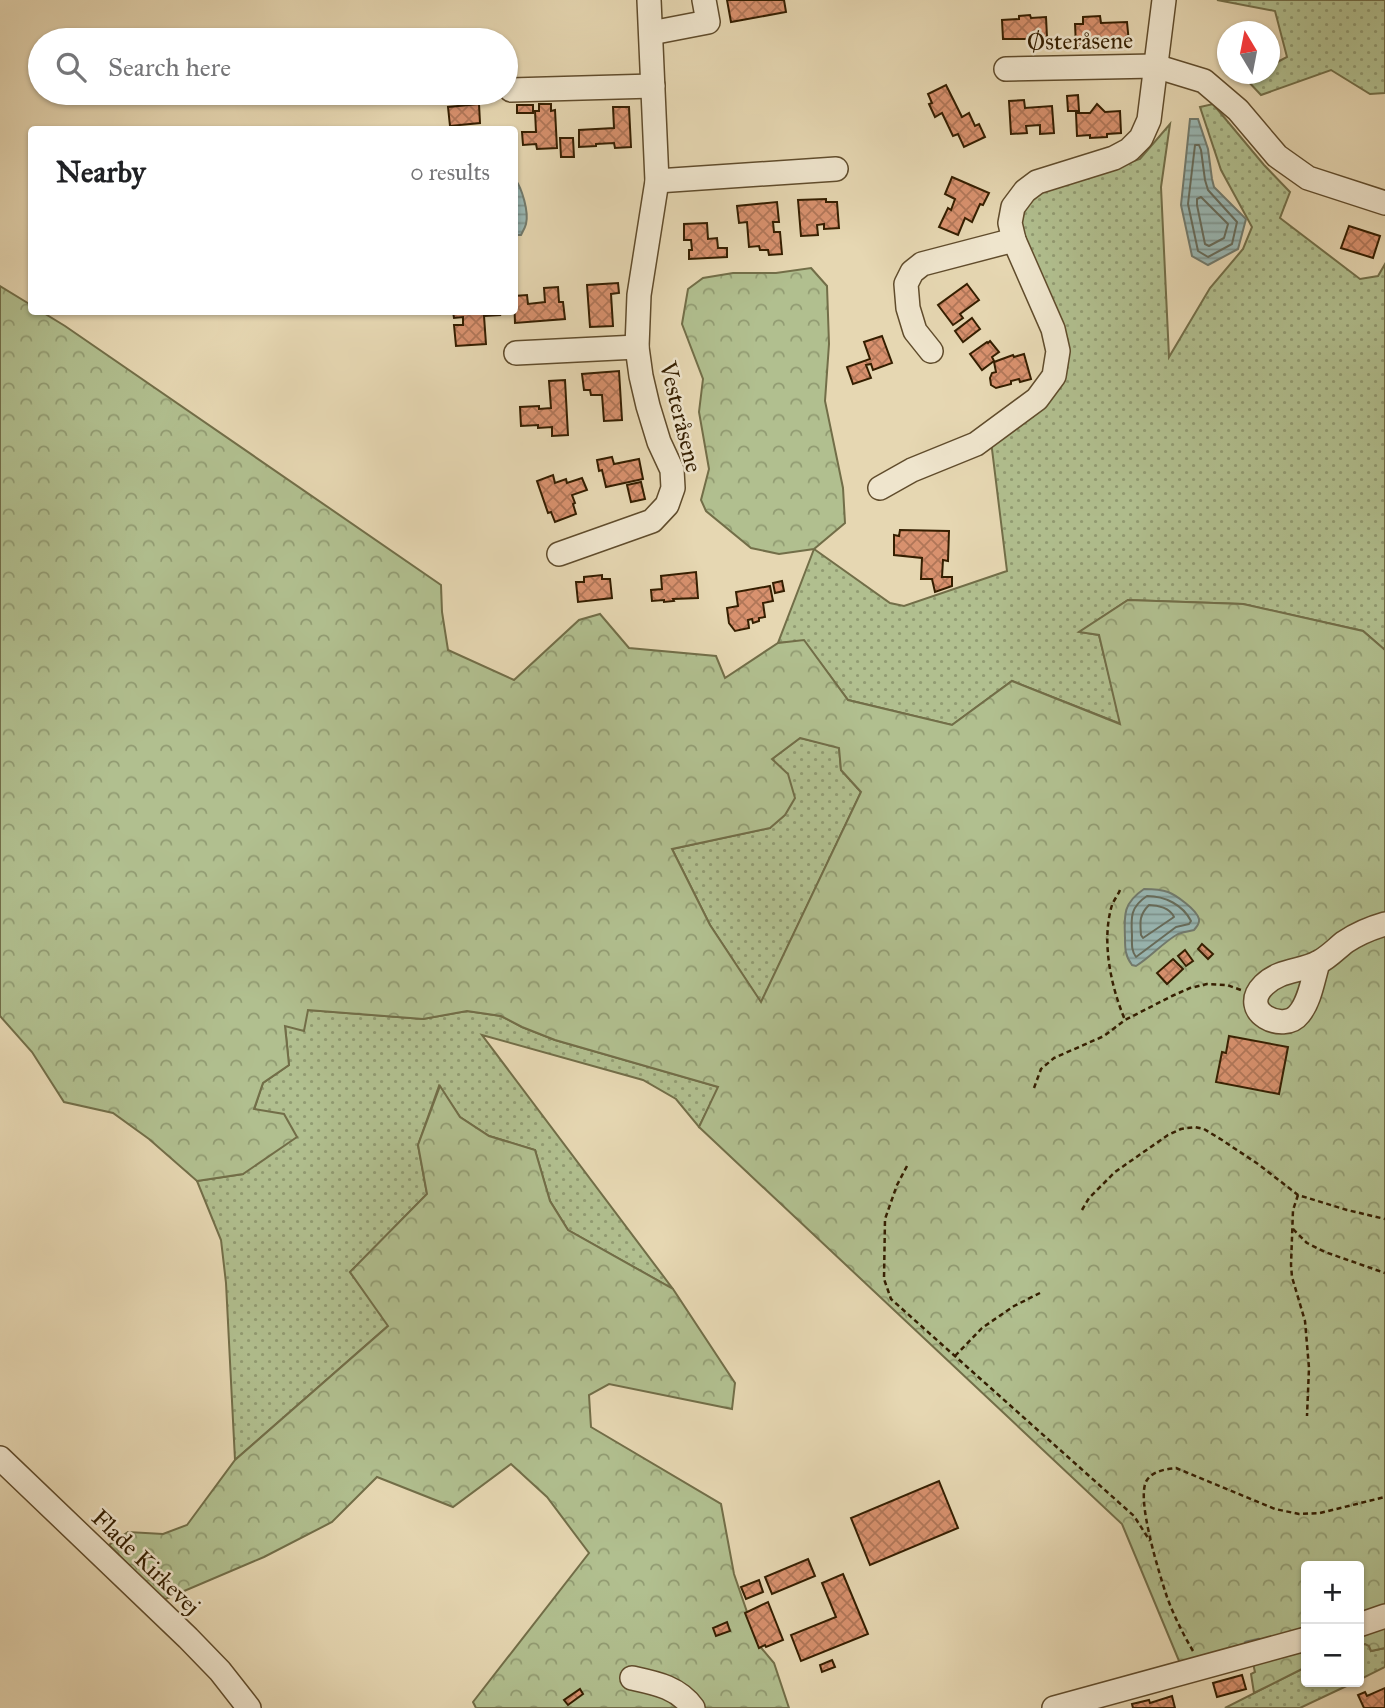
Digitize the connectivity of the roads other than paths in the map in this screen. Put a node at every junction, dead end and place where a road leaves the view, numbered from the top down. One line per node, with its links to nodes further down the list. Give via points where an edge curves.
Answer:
1 (649, 0): 4 (street, Vesteråsene)
2 (704, 0): 4 (street, via 708,22)
3 (1164, 0): 5 (street, Østeråsene)
4 (651, 33): 7 (street, Vesteråsene)
5 (1155, 66): 6 (street, Østeråsene); 11 (street, via 1204,81 1238,110 1277,156 1308,178); 12 (street, Østeråsene, via 1149,120 1141,138 1114,158 1037,182 1013,207)
6 (1006, 69)
7 (653, 86): 8 (street); 10 (street, Vesteråsene)
8 (518, 90)
9 (836, 170): 10 (street)
10 (657, 181): 13 (street, Vesteråsene, via 639,295)
11 (1385, 203)
12 (1014, 240): 14 (street, via 922,264 912,272 906,285 908,308 915,331); 16 (street, Østeråsene, via 1053,329 1058,351 1054,376 1037,399 976,444)
13 (637, 347): 15 (street, Vesteråsene); 17 (street, Vesteråsene, via 648,406 671,470 673,488 667,505 652,521)
14 (930, 351)
15 (516, 353)
16 (880, 488)
17 (559, 554)
18 (1385, 924): 19 (street, via 1349,939)
19 (1318, 963): 19 (street, via 1265,984 1256,1006 1262,1016 1290,1021 1299,1015)
20 (0, 1458): 25 (street, Flade Kirkevej, via 196,1646)
21 (1385, 1616): 22 (street)
22 (1362, 1624)
23 (1301, 1640): 27 (street)
24 (632, 1678): 26 (street, via 669,1687)
25 (249, 1708)
26 (693, 1708)
27 (1054, 1708)

